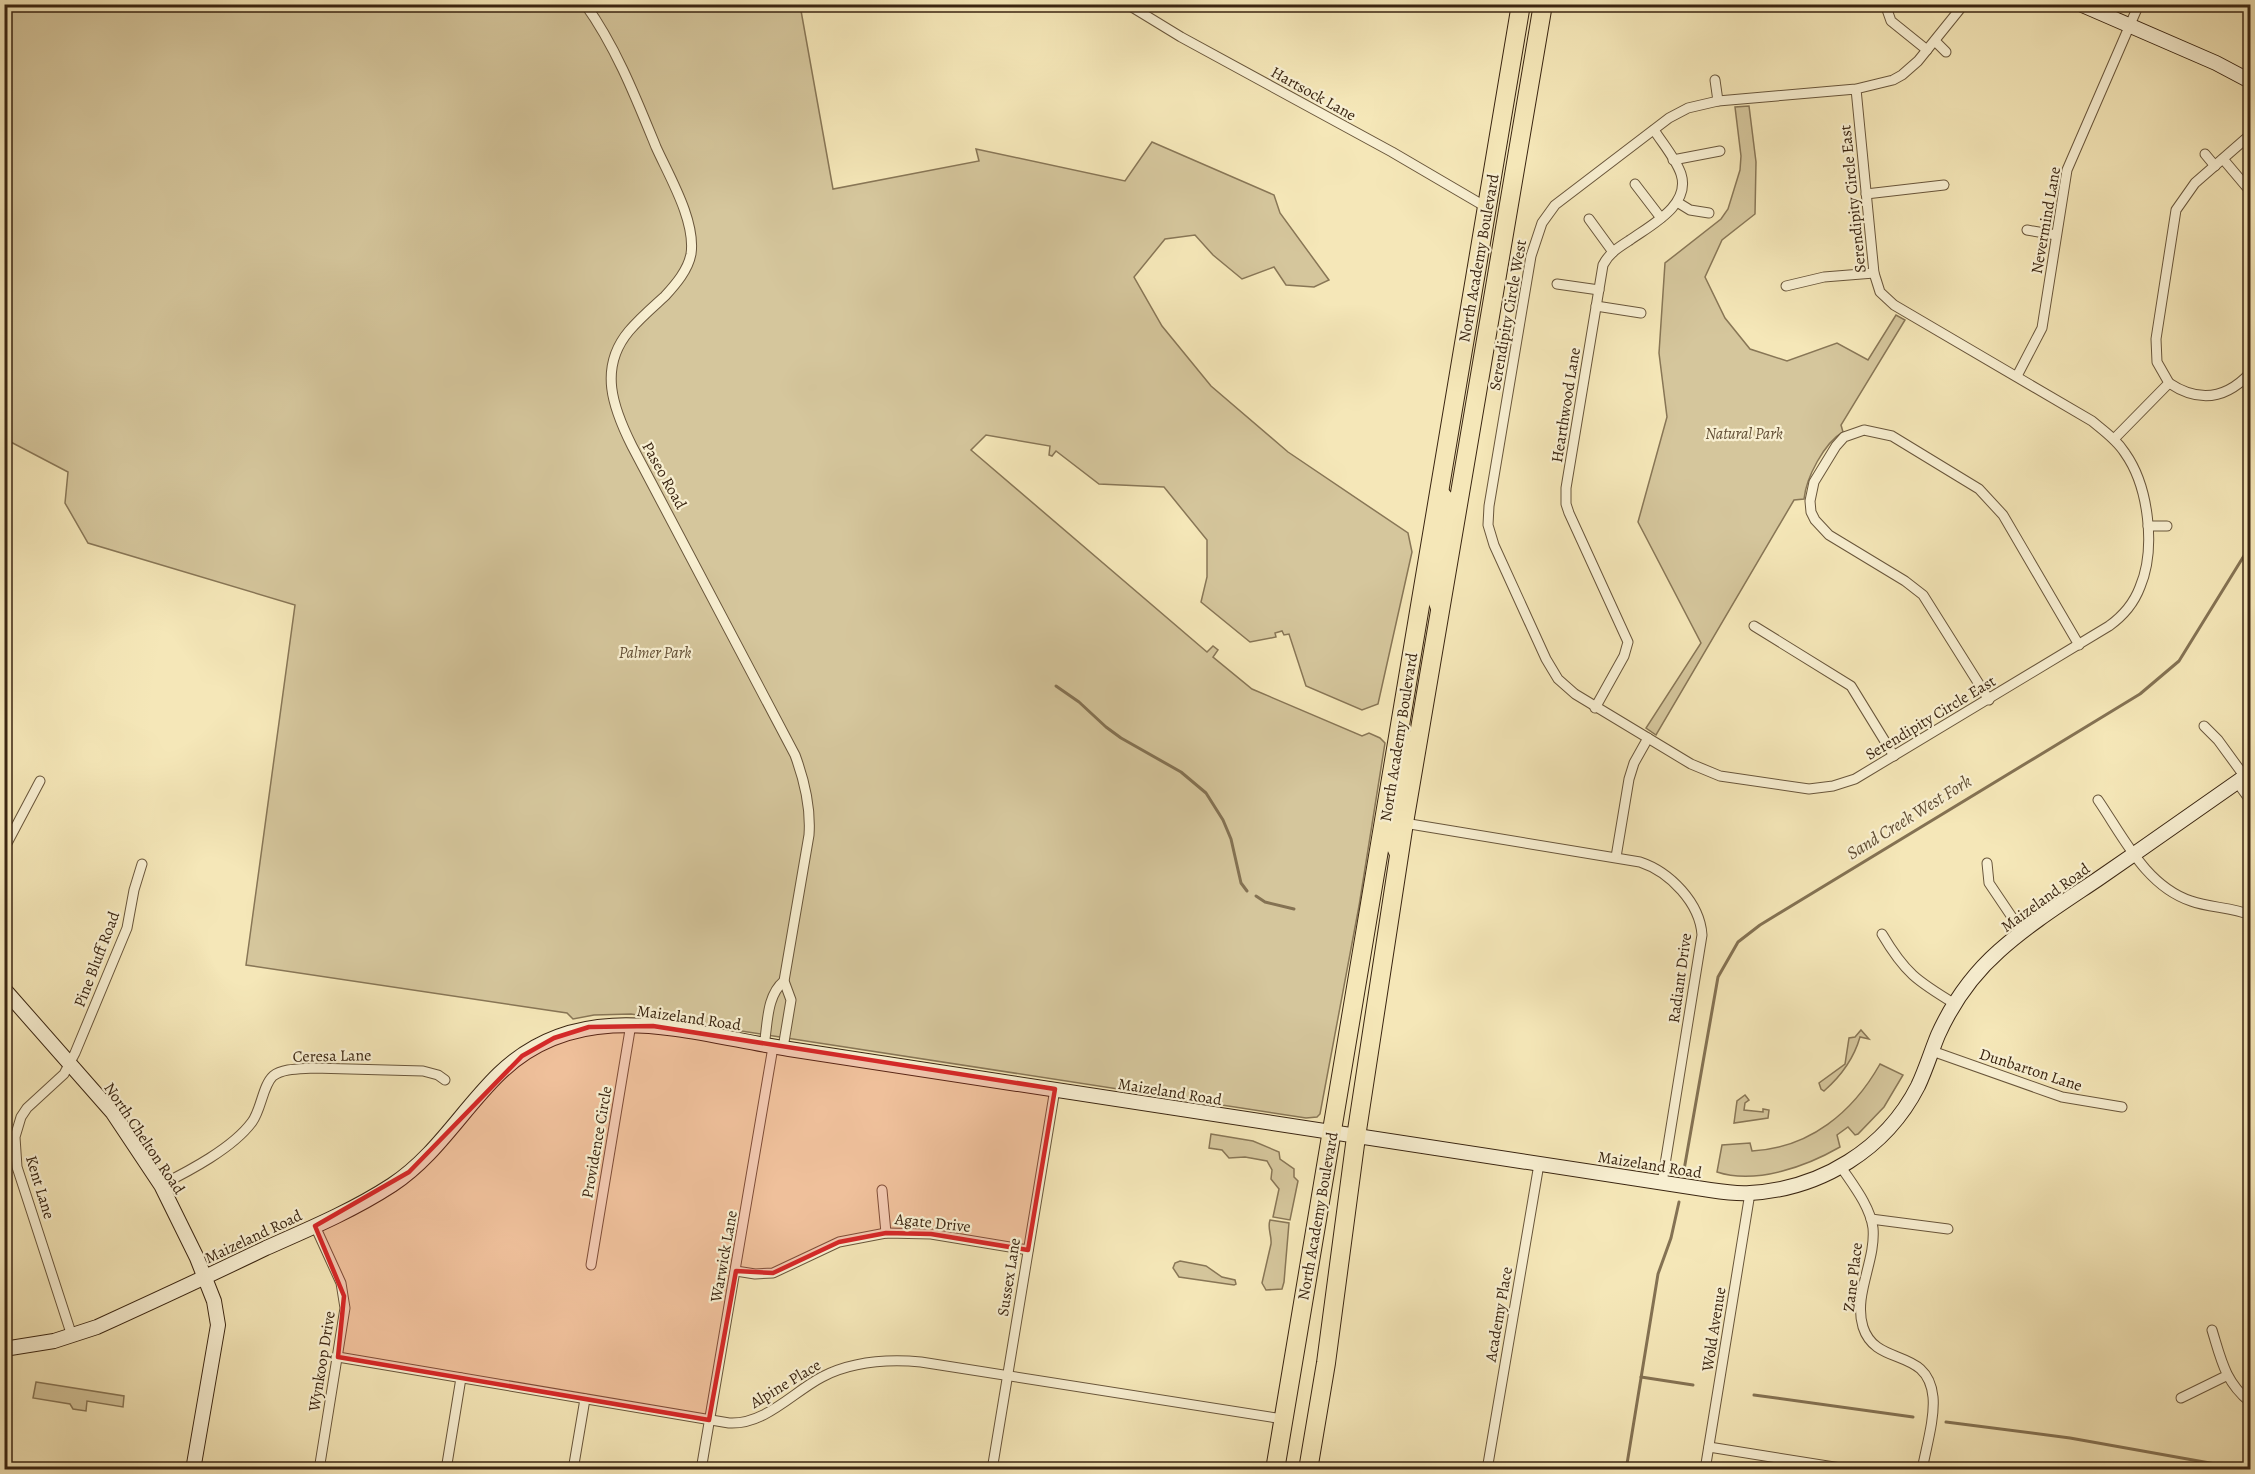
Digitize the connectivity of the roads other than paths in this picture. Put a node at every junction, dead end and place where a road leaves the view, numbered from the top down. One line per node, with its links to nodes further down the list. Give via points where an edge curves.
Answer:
1 (585, 4): 73 (street, Paseo Road, via 618,60 638,105 686,215 691,243 683,274 629,331 617,351 612,374 615,410 795,756 805,785 809,835)
2 (1127, 4): 29 (street, Hartsock Lane)
3 (1521, 4): 29 (highway, North Academy Boulevard)
4 (1543, 4): 30 (highway, North Academy Boulevard)
5 (1885, 4): 11 (street, via 1891,21)
6 (1964, 4): 10 (street, Serendipity Circle West)
7 (2079, 4): 9 (main road)
8 (2139, 4): 9 (street, Nevermind Lane)
9 (2129, 27): 14 (main road); 35 (street, Nevermind Lane, via 2067,170)
10 (1935, 41): 11 (street, Serendipity Circle West); 12 (street)
11 (1927, 50): 15 (street, Serendipity Circle West, via 1902,75)
12 (1946, 52)
13 (1715, 80): 16 (street)
14 (2250, 81)
15 (1856, 89): 16 (street, Serendipity Circle West); 27 (street, Serendipity Circle East)
16 (1718, 101): 17 (street, Serendipity Circle West, via 1679,112)
17 (1654, 130): 22 (street); 54 (street, Serendipity Circle West, via 1563,198 1542,223 1531,256 1489,506 1488,525 1494,545 1546,659 1566,687)
18 (2250, 135): 21 (street)
19 (1720, 151): 22 (street)
20 (2205, 154): 23 (street)
21 (2223, 159): 23 (street); 26 (street)
22 (1673, 160): 28 (street, via 1683,183)
23 (2215, 166): 45 (street, via 2187,192 2173,219 2156,350 2157,362)
24 (1635, 184): 32 (street)
25 (1944, 185): 27 (street)
26 (2250, 191)
27 (1866, 194): 37 (street, Serendipity Circle East)
28 (1677, 202): 31 (street, via 1690,210); 32 (street)
29 (1486, 207): 30 (main road); 47 (highway, North Academy Boulevard)
30 (1508, 211): 50 (highway, North Academy Boulevard)
31 (1709, 213)
32 (1661, 218): 36 (street)
33 (1589, 219): 36 (street)
34 (2026, 230): 35 (street)
35 (2056, 235): 44 (street, Nevermind Lane, via 2042,328)
36 (1613, 252): 40 (street, Hearthwood Lane, via 1603,265)
37 (1874, 273): 39 (street, via 1824,277); 44 (street, Serendipity Circle East, via 1887,300)
38 (1557, 284): 40 (street)
39 (1786, 286)
40 (1599, 290): 41 (street, Hearthwood Lane)
41 (1596, 306): 42 (street); 54 (street, Hearthwood Lane, via 1566,504 1628,642)
42 (1641, 313)
43 (2250, 373): 45 (street, via 2226,391 2207,396 2188,394)
44 (2017, 376): 46 (street, Serendipity Circle East, via 2092,421)
45 (2169, 383): 46 (street)
46 (2114, 439): 48 (street, Serendipity Circle East, via 2138,477)
47 (1439, 490): 50 (main road, via 1449,502 1434,596); 56 (highway, North Academy Boulevard)
48 (2148, 526): 49 (street); 52 (street, Serendipity Circle East, via 2146,565 2136,595 2119,619)
49 (2167, 526)
50 (1440, 612): 63 (highway, North Academy Boulevard)
51 (1754, 626): 58 (street, via 1851,686)
52 (2079, 645): 53 (street, Serendipity Circle East); 53 (street, via 2003,515 1979,489 1892,436 1872,430 1844,437 1811,491 1815,520 1829,535 1923,596)
53 (1989, 700): 58 (street, Serendipity Circle East)
54 (1595, 708): 57 (street, Serendipity Circle West)
55 (2204, 726): 59 (street)
56 (1400, 730): 66 (main road, via 1407,747 1393,831 1393,844); 83 (highway, North Academy Boulevard)
57 (1648, 738): 58 (street, Serendipity Circle East, via 1720,776 1799,788 1844,783); 67 (street, via 1631,771)
58 (1894, 756)
59 (2244, 777): 62 (street); 65 (main road, Maizeland Road)
60 (40, 781): 64 (street)
61 (2098, 800): 65 (street)
62 (2250, 800)
63 (1404, 823): 66 (highway, North Academy Boulevard); 67 (street, Radiant Drive)
64 (4, 849)
65 (2135, 853): 70 (street, via 2154,879 2179,897); 71 (main road, Maizeland Road)
66 (1399, 856): 84 (highway, North Academy Boulevard)
67 (1616, 857): 87 (street, Radiant Drive, via 1657,870 1691,902 1702,928)
68 (1987, 863): 71 (street, via 1989,883)
69 (142, 864): 79 (street, Pine Bluff Road, via 127,928)
70 (2250, 915)
71 (2022, 932): 75 (main road, Maizeland Road, via 1985,964)
72 (1882, 934): 75 (street, via 1910,974)
73 (784, 981): 77 (street, Paseo Road, via 791,1000); 77 (street, Paseo Road, via 772,995)
74 (4, 989): 79 (main road, North Chelton Road)
75 (1955, 1004): 78 (main road, Maizeland Road)
76 (631, 1024): 77 (main road, Maizeland Road); 92 (main road, Maizeland Road, via 572,1032 522,1056 498,1075 438,1145 409,1172 370,1198); 96 (street, Providence Circle)
77 (773, 1047): 81 (main road, Maizeland Road); 97 (street, Warwick Lane)
78 (1932, 1052): 82 (street, Dunbarton Lane, via 2062,1097); 86 (main road, Maizeland Road, via 1918,1086 1897,1118 1870,1147)
79 (70, 1062): 88 (main road, North Chelton Road, via 113,1113); 100 (street, Kent Lane, via 64,1074 27,1108 17,1128 14,1147)
80 (445, 1080): 88 (street, Ceresa Lane, via 423,1071 313,1068 278,1073 269,1080 256,1115 241,1134 205,1161)
81 (1055, 1089): 83 (main road, Maizeland Road); 95 (street, Sussex Lane)
82 (2122, 1107)
83 (1331, 1133): 84 (main road, Maizeland Road); 109 (highway, North Academy Boulevard)
84 (1356, 1137): 85 (main road, Maizeland Road); 119 (highway, North Academy Boulevard)
85 (1539, 1164): 87 (main road, Maizeland Road); 120 (street, Academy Place)
86 (1841, 1167): 90 (main road, Maizeland Road, via 1803,1183); 91 (street)
87 (1662, 1183): 90 (main road, Maizeland Road)
88 (161, 1185): 98 (main road, North Chelton Road)
89 (882, 1190): 94 (street)
90 (1750, 1193): 111 (street, Wold Avenue)
91 (1871, 1219): 93 (street); 123 (street, Zane Place, via 1872,1240 1861,1304 1863,1325 1874,1345 1915,1363 1932,1387 1934,1403)
92 (315, 1226): 98 (main road, Maizeland Road); 102 (street, Wynkoop Drive, via 344,1296)
93 (1948, 1229)
94 (886, 1233): 95 (street, Agate Drive, via 931,1234); 97 (street, Agate Drive, via 839,1242 773,1273)
95 (1028, 1250): 103 (street, Sussex Lane)
96 (591, 1265)
97 (736, 1271): 110 (street, Warwick Lane)
98 (204, 1277): 100 (main road, Maizeland Road); 112 (main road, North Chelton Road, via 218,1325)
99 (2212, 1330): 104 (street)
100 (72, 1336): 101 (main road, Maizeland Road)
101 (4, 1349)
102 (338, 1357): 105 (street, Alpine Place); 113 (street, Wynkoop Drive)
103 (1007, 1375): 109 (street, Alpine Place); 110 (street, Alpine Place, via 914,1361 865,1363 824,1376 754,1420 738,1424); 117 (street, Sussex Lane)
104 (2226, 1376): 106 (street); 108 (street)
105 (461, 1378): 107 (street, Alpine Place); 114 (street)
106 (2181, 1398)
107 (585, 1399): 110 (street, Alpine Place); 115 (street)
108 (2250, 1402)
109 (1284, 1419): 118 (highway, North Academy Boulevard)
110 (709, 1420): 116 (street, Warwick Lane)
111 (1709, 1447): 121 (street, Wold Avenue); 122 (street)
112 (193, 1470)
113 (319, 1470)
114 (446, 1470)
115 (573, 1470)
116 (701, 1470)
117 (992, 1470)
118 (1275, 1470)
119 (1308, 1470)
120 (1487, 1470)
121 (1705, 1470)
122 (1853, 1470)
123 (1922, 1470)

